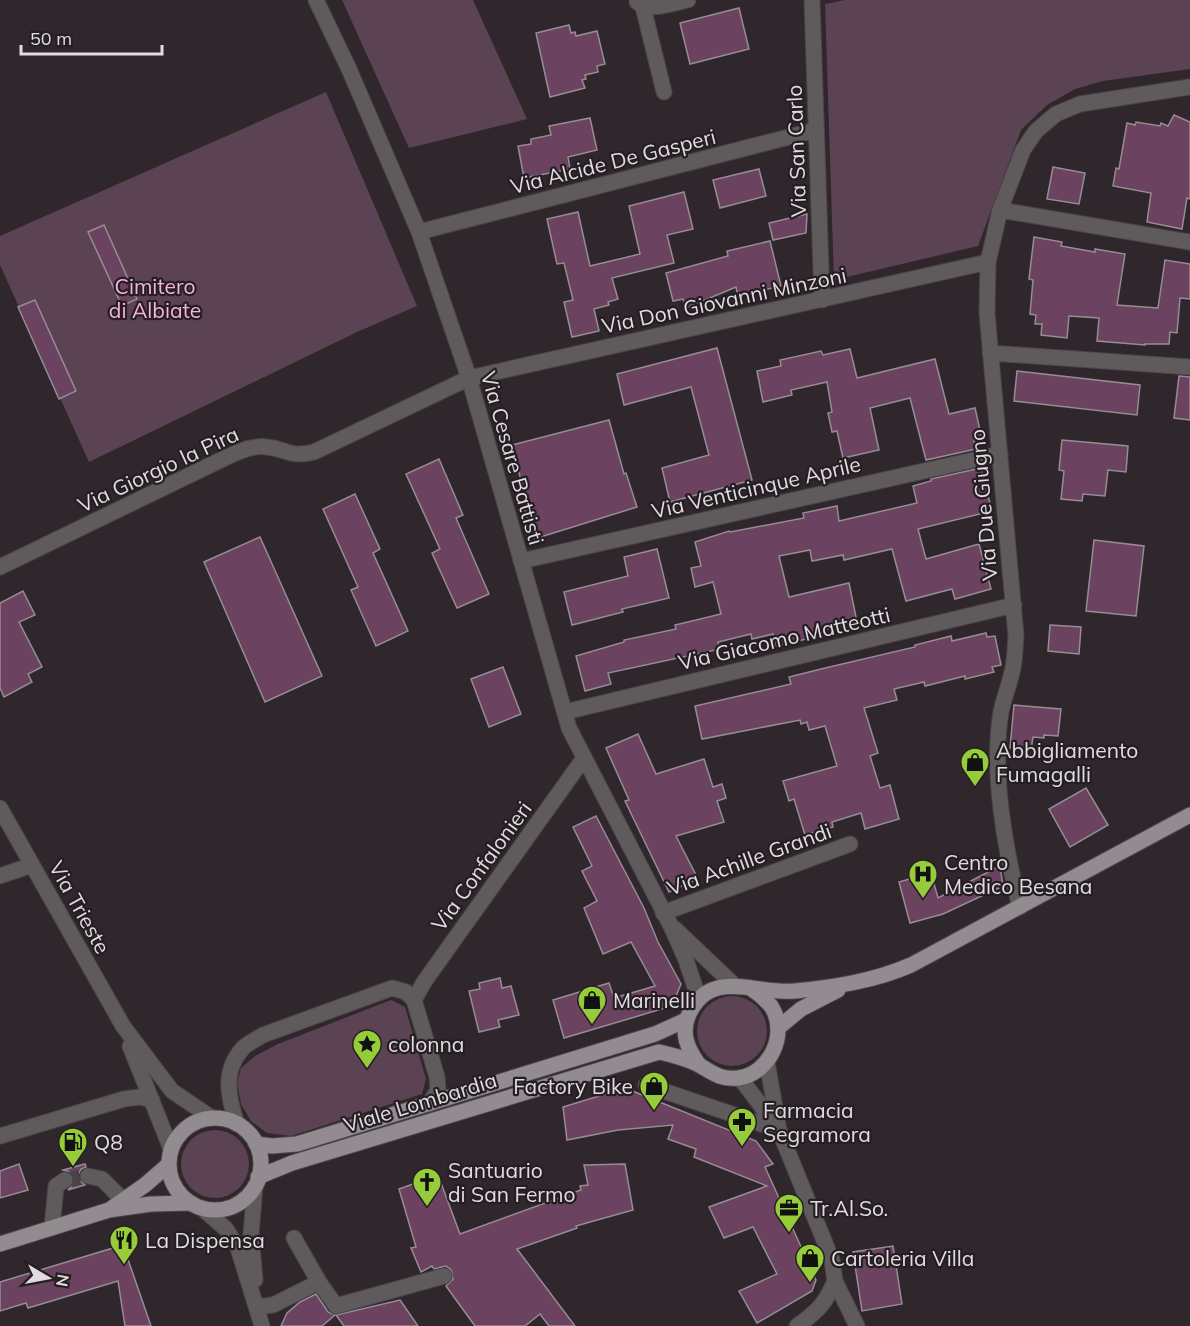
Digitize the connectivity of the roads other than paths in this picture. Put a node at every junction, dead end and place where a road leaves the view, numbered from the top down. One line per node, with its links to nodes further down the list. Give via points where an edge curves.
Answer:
1 (316, 0): 9 (street, Via Cesare Battisti)
2 (688, 0): 4 (street, via 661,6)
3 (812, 0): 7 (street, Via San Carlo)
4 (639, 3): 6 (street)
5 (1190, 87): 8 (street, Via Due Giugno, via 1080,104 1056,114 1036,130 1023,150)
6 (663, 92)
7 (816, 130): 9 (street, Via Alcide De Gasperi); 12 (street, Via San Carlo)
8 (1000, 210): 10 (street); 11 (street, Via Due Giugno)
9 (419, 232): 15 (street, Via Cesare Battisti)
10 (1190, 242)
11 (988, 262): 12 (street, Via Don Giovanni Minzoni); 13 (street, Via Due Giugno)
12 (822, 300): 15 (street, Via Don Giovanni Minzoni)
13 (990, 352): 14 (street); 16 (street, Via Due Giugno)
14 (1190, 367)
15 (469, 378): 17 (street, Via Cesare Battisti); 18 (street, Via Giorgio la Pira, via 314,452 298,456 267,447 250,447)
16 (1000, 454): 17 (street, Via Venticinque Aprile); 19 (street, Via Due Giugno)
17 (521, 561): 20 (street, Via Cesare Battisti)
18 (0, 567)
19 (1014, 605): 20 (street, Via Giacomo Matteotti); 27 (street, Via Due Giugno, via 1014,666 998,739 1008,861)
20 (565, 712): 21 (street, Via Cesare Battisti)
21 (584, 758): 28 (street, Via Cesare Battisti); 33 (street, Via Confalonieri)
22 (0, 808): 25 (street, Via Trieste)
23 (1190, 815): 27 (main road)
24 (850, 844): 28 (street, Via Achille Grandi)
25 (32, 865): 26 (street); 35 (street, Via Trieste)
26 (0, 876)
27 (1020, 907): 29 (main road, via 911,965)
28 (667, 919): 30 (street, Via Cesare Battisti); 32 (street, Via Cesare Battisti)
29 (851, 984): 31 (main road, via 792,991); 36 (main road, via 801,1009)
30 (734, 985): 31 (main road); 32 (main road, via 720,986)
31 (750, 988): 36 (main road, via 770,1005)
32 (699, 999): 34 (main road)
33 (414, 1000): 42 (street, via 438,1090); 44 (street, via 406,992 392,988 263,1035 244,1047 232,1065 229,1082 229,1102)
34 (686, 1020): 38 (main road, via 687,1047); 42 (main road, Viale Lombardia, via 655,1034)
35 (123, 1026): 41 (street, Via Trieste); 43 (street, Via Trieste, via 172,1091)
36 (778, 1028): 37 (main road)
37 (767, 1062): 39 (main road); 45 (street)
38 (699, 1065): 39 (main road, Viale Lombardia, via 723,1078); 52 (main road, Viale Lombardia, via 659,1052 292,1163)
39 (740, 1078): 45 (street)
40 (646, 1085): 45 (street)
41 (152, 1100): 46 (street, via 124,1099); 48 (street, Via Trieste)
42 (429, 1104): 47 (main road, Viale Lombardia, via 297,1144)
43 (212, 1118): 44 (main road); 48 (main road, via 195,1122 180,1133)
44 (237, 1124): 47 (main road)
45 (779, 1130): 60 (street, via 832,1260)
46 (0, 1136)
47 (256, 1144): 52 (main road, via 261,1162)
48 (171, 1149): 49 (main road)
49 (168, 1165): 53 (main road); 54 (main road, via 179,1194)
50 (88, 1176): 53 (street, via 102,1179)
51 (65, 1180): 56 (street, via 57,1186)
52 (256, 1182): 54 (main road, via 248,1196 235,1205 218,1210); 62 (street, via 251,1234)
53 (123, 1200): 55 (main road)
54 (196, 1206): 55 (main road, via 151,1204); 62 (street, via 226,1229 238,1248)
55 (110, 1209): 56 (main road)
56 (52, 1228): 58 (main road)
57 (294, 1238): 61 (street)
58 (0, 1245)
59 (444, 1276): 61 (street, via 336,1306)
60 (835, 1281): 64 (street, via 826,1301); 65 (street)
61 (319, 1282): 62 (street, via 273,1305)
62 (257, 1306): 63 (street)
63 (262, 1326)
64 (797, 1326)
65 (857, 1326)

